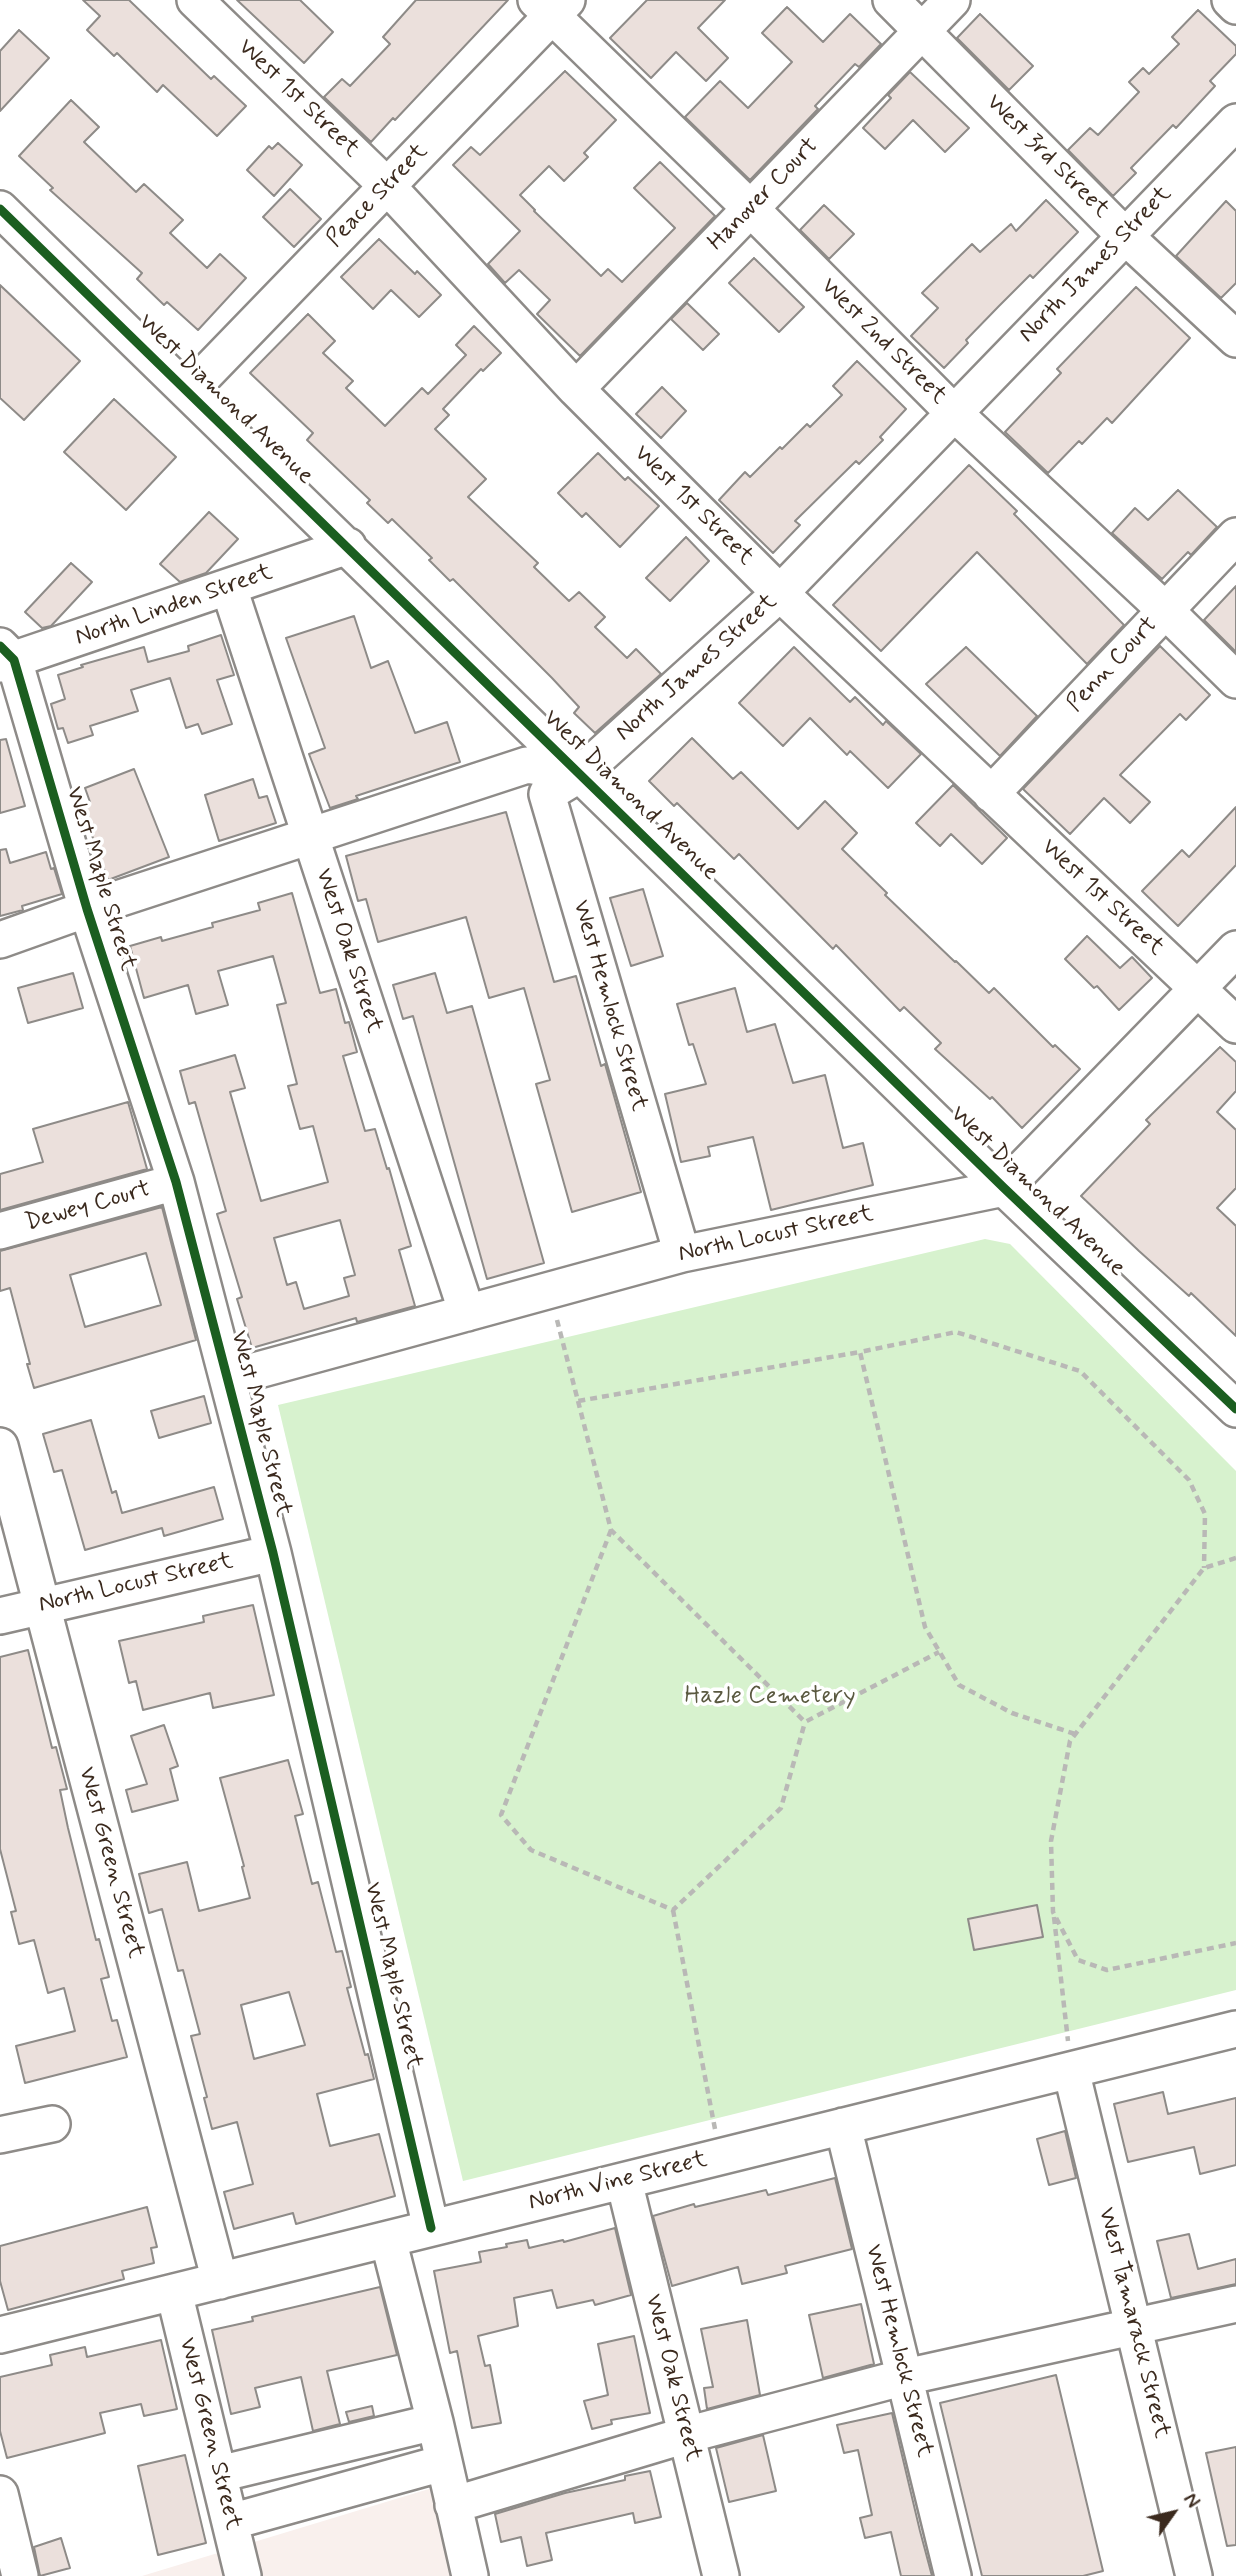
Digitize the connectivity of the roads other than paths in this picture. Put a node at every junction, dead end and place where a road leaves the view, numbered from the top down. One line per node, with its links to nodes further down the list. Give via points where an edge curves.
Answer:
1 (195, 0): 9 (street, West 1st Street)
2 (891, 0): 7 (street, West 3rd Street)
3 (952, 0): 7 (street, Hanover Court)
4 (1230, 0): 6 (street)
5 (551, 5): 9 (street, Peace Street); 10 (street, West 2nd Street)
6 (1236, 6)
7 (923, 31): 10 (street, Hanover Court); 12 (street, West 3rd Street)
8 (1236, 122): 12 (street, North James Street)
9 (387, 186): 14 (street, West 1st Street); 15 (street, Peace Street)
10 (751, 208): 14 (street, Hanover Court); 16 (street, West 2nd Street)
11 (0, 209): 15 (street, West Diamond Avenue)
12 (1125, 236): 13 (street, West 3rd Street); 16 (street, North James Street)
13 (1236, 339)
14 (576, 389): 20 (street, West 1st Street)
15 (188, 391): 18 (street, West Diamond Avenue)
16 (953, 412): 20 (street, North James Street); 21 (street, West 2nd Street)
17 (1236, 536): 21 (street, Penn Court)
18 (348, 546): 19 (street, North Linden Street); 24 (street, West Diamond Avenue)
19 (229, 588): 22 (street, North Linden Street); 26 (street, West Oak Street)
20 (780, 593): 24 (street, North James Street); 25 (street, West 1st Street)
21 (1165, 610): 23 (street, West 2nd Street); 25 (street, Penn Court)
22 (5, 657): 27 (street, West Maple Street)
23 (1236, 680)
24 (580, 774): 26 (street, via 527,765); 33 (street, West Diamond Avenue); 35 (street, West Hemlock Street, via 547,794)
25 (991, 794): 30 (street, West 1st Street)
26 (310, 837): 27 (street); 36 (street, West Oak Street)
27 (87, 909): 28 (street); 32 (street, West Maple Street)
28 (0, 940)
29 (1236, 949): 30 (street)
30 (1197, 988): 31 (street, West 1st Street); 33 (street)
31 (1236, 1026)
32 (176, 1182): 34 (street, Dewey Court); 37 (street, West Maple Street)
33 (1004, 1188): 35 (street, North Locust Street); 38 (street, West Diamond Avenue)
34 (0, 1231)
35 (682, 1254): 36 (street, North Locust Street)
36 (467, 1313): 37 (street, North Locust Street)
37 (229, 1378): 40 (street, West Maple Street)
38 (1236, 1409)
39 (0, 1446): 41 (street, West Green Street)
40 (273, 1553): 41 (street, North Locust Street); 49 (street, West Maple Street)
41 (42, 1606): 42 (street, North Locust Street); 51 (street, West Green Street)
42 (0, 1616)
43 (1236, 2028): 44 (street, North Vine Street)
44 (1071, 2070): 46 (street, North Vine Street); 54 (street, West Tamarack Street)
45 (52, 2124): 47 (street)
46 (843, 2126): 48 (street, North Vine Street); 56 (street, West Hemlock Street)
47 (0, 2135)
48 (624, 2180): 49 (street, North Vine Street); 58 (street, West Oak Street)
49 (431, 2228): 50 (street, North Vine Street)
50 (388, 2239): 51 (street, North Vine Street); 57 (street)
51 (220, 2281): 52 (street, North Vine Street)
52 (174, 2292): 55 (street, North Vine Street); 60 (street, West Green Street)
53 (1236, 2304): 54 (street)
54 (1134, 2327): 56 (street); 69 (street, West Tamarack Street)
55 (0, 2335)
56 (905, 2377): 58 (street); 68 (street, West Hemlock Street)
57 (435, 2422): 59 (street); 60 (street)
58 (686, 2435): 62 (street); 67 (street, West Oak Street)
59 (443, 2463): 62 (street); 63 (street)
60 (219, 2474): 63 (street, West Green Street)
61 (0, 2494): 65 (street)
62 (453, 2505): 66 (street)
63 (230, 2522): 64 (street, West Green Street)
64 (236, 2574)
65 (20, 2576)
66 (470, 2576)
67 (720, 2576)
68 (953, 2576)
69 (1194, 2576)

